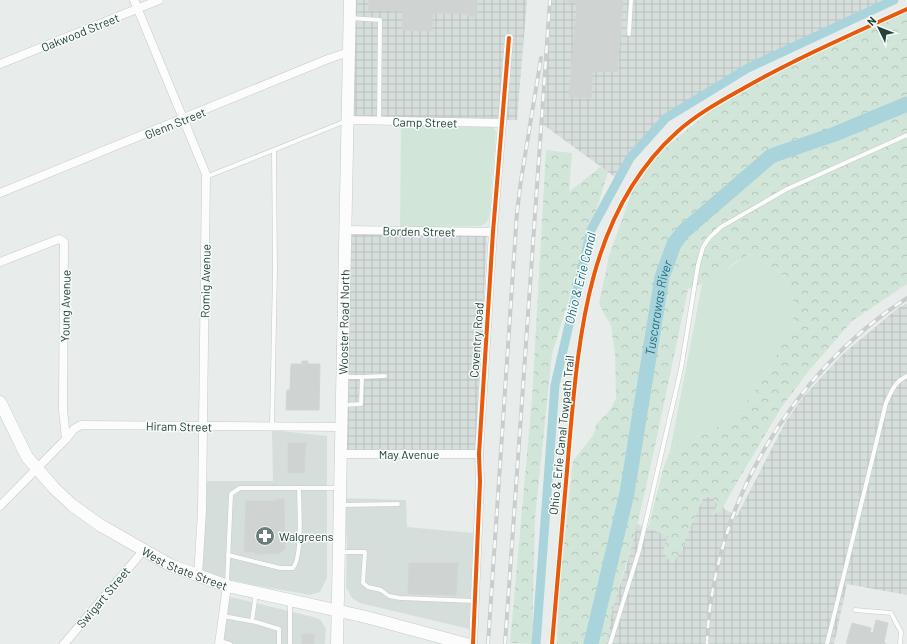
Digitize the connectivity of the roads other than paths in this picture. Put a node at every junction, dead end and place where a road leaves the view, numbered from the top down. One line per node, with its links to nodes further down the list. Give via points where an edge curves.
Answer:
1 (134, 0): 5 (street, Romig Avenue)
2 (159, 0): 5 (street, Oakwood Street)
3 (350, 0): 6 (main road, Wooster Road North)
4 (631, 0): 7 (lane)
5 (138, 9): 10 (street, Oakwood Street); 11 (street, Romig Avenue)
6 (350, 18): 9 (main road, Wooster Road North); 13 (lane, via 380,20)
7 (629, 34)
8 (508, 38): 14 (street, Coventry Road)
9 (349, 52): 11 (street, Glenn Street); 12 (main road, Wooster Road North)
10 (0, 64)
11 (183, 120): 17 (street, Romig Avenue, via 202,161); 18 (street, Glenn Street)
12 (348, 120): 13 (street, Camp Street); 16 (lane); 19 (main road, Wooster Road North)
13 (379, 121): 14 (street, Camp Street)
14 (501, 123): 20 (street, Coventry Road)
15 (907, 135): 60 (lane, via 787,189 720,228 710,236 703,247 681,369 639,551)
16 (274, 152): 17 (lane); 29 (lane)
17 (206, 178): 28 (street, Romig Avenue)
18 (0, 193)
19 (346, 230): 20 (street, Borden Street); 24 (main road, Wooster Road North)
20 (493, 232): 33 (street, Coventry Road)
21 (0, 262): 31 (street, Young Avenue, via 59,239 64,242 62,410)
22 (385, 376): 25 (lane)
23 (907, 376): 61 (lane, via 894,386 886,403)
24 (342, 377): 25 (lane); 27 (main road, Wooster Road North)
25 (362, 377): 27 (lane, via 361,404)
26 (0, 402): 34 (main road, West State Street, via 27,457)
27 (341, 405): 30 (main road, Wooster Road North)
28 (202, 426): 29 (street, Hiram Street); 31 (street, Hiram Street, via 81,425); 43 (street, Romig Avenue, via 202,511)
29 (272, 426): 30 (street, Hiram Street)
30 (341, 427): 32 (main road, Wooster Road North)
31 (66, 439): 34 (street, Hiram Street)
32 (340, 454): 33 (street, May Avenue); 36 (main road, Wooster Road North)
33 (479, 454): 47 (street, Coventry Road)
34 (37, 469): 39 (street, Hiram Street); 40 (main road, West State Street, via 72,505)
35 (299, 488): 36 (lane); 42 (lane, via 240,488 231,494); 42 (lane, via 299,540 297,563 294,568 280,568)
36 (339, 488): 38 (main road, Wooster Road North)
37 (398, 504): 38 (lane)
38 (339, 505): 41 (main road, Wooster Road North)
39 (0, 506)
40 (143, 551): 43 (main road, West State Street); 53 (street, Swigart Street)
41 (338, 552): 47 (lane, via 365,552 363,583 389,596); 49 (main road, Wooster Road North)
42 (228, 555): 44 (lane)
43 (198, 576): 44 (main road, West State Street)
44 (227, 586): 45 (main road, West State Street); 50 (street)
45 (256, 593): 46 (main road, West State Street); 51 (lane)
46 (290, 601): 49 (main road, West State Street); 56 (lane)
47 (474, 601): 59 (street, Coventry Road)
48 (855, 610): 62 (lane, via 891,613 901,632)
49 (338, 612): 57 (main road, Wooster Road North); 58 (main road, West State Street)
50 (222, 616): 51 (lane); 52 (street)
51 (252, 621): 55 (lane, via 279,629)
52 (219, 642): 54 (lane)
53 (64, 644)
54 (230, 644)
55 (279, 644)
56 (290, 644)
57 (337, 644)
58 (466, 644)
59 (473, 644)
60 (610, 644)
61 (827, 644)
62 (900, 644)

